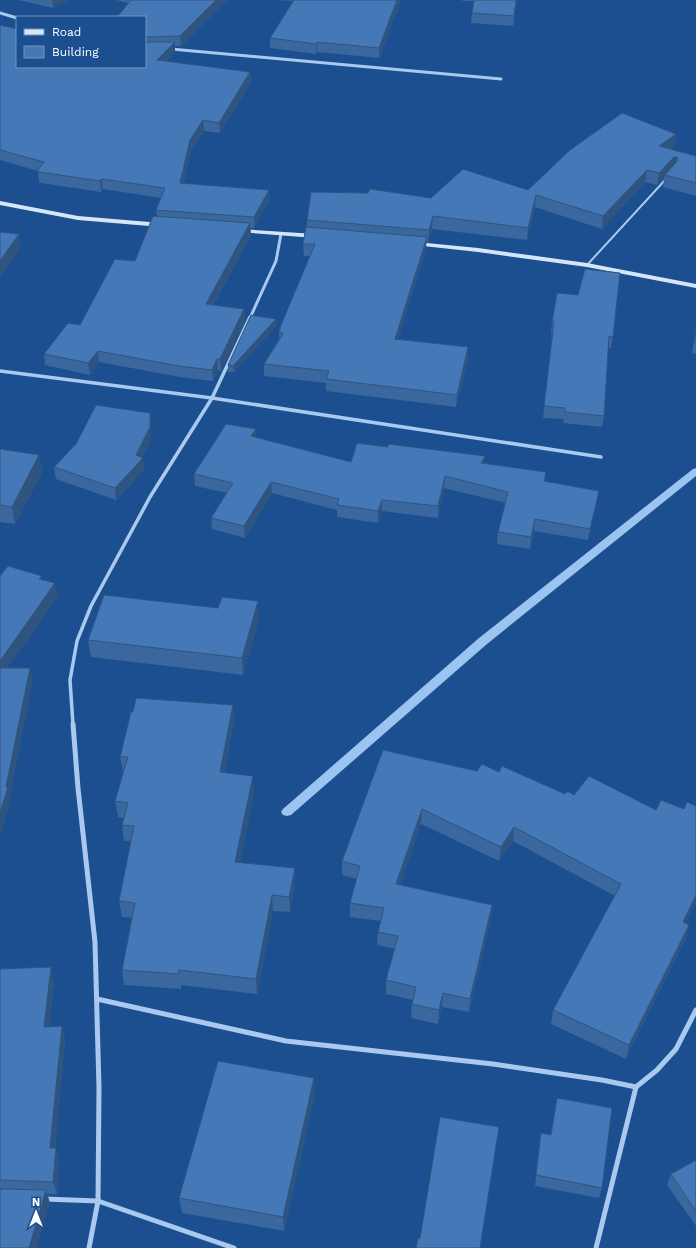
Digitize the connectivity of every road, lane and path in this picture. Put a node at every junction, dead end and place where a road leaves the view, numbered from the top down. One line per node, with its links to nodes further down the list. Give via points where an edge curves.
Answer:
1 (0, 13): 2 (street)
2 (16, 18)
3 (165, 49): 4 (street)
4 (501, 79)
5 (669, 176): 12 (lane)
6 (0, 203): 7 (street, via 78,218)
7 (171, 226)
8 (234, 230): 9 (street)
9 (280, 234): 10 (street); 15 (street, via 276,261)
10 (320, 236)
11 (407, 243): 12 (street)
12 (587, 265): 13 (street)
13 (696, 286)
14 (0, 371): 15 (street)
15 (212, 398): 16 (street); 17 (street, via 150,497 91,606 77,641 70,680 78,788 95,942)
16 (601, 458)
17 (96, 999): 19 (street, via 286,1041 493,1064); 21 (street, via 99,1088)
18 (696, 1010): 19 (street, via 676,1049 657,1070)
19 (636, 1087): 24 (street)
20 (38, 1198): 21 (street)
21 (98, 1201): 22 (street); 23 (street)
22 (89, 1248)
23 (234, 1248)
24 (596, 1248)

